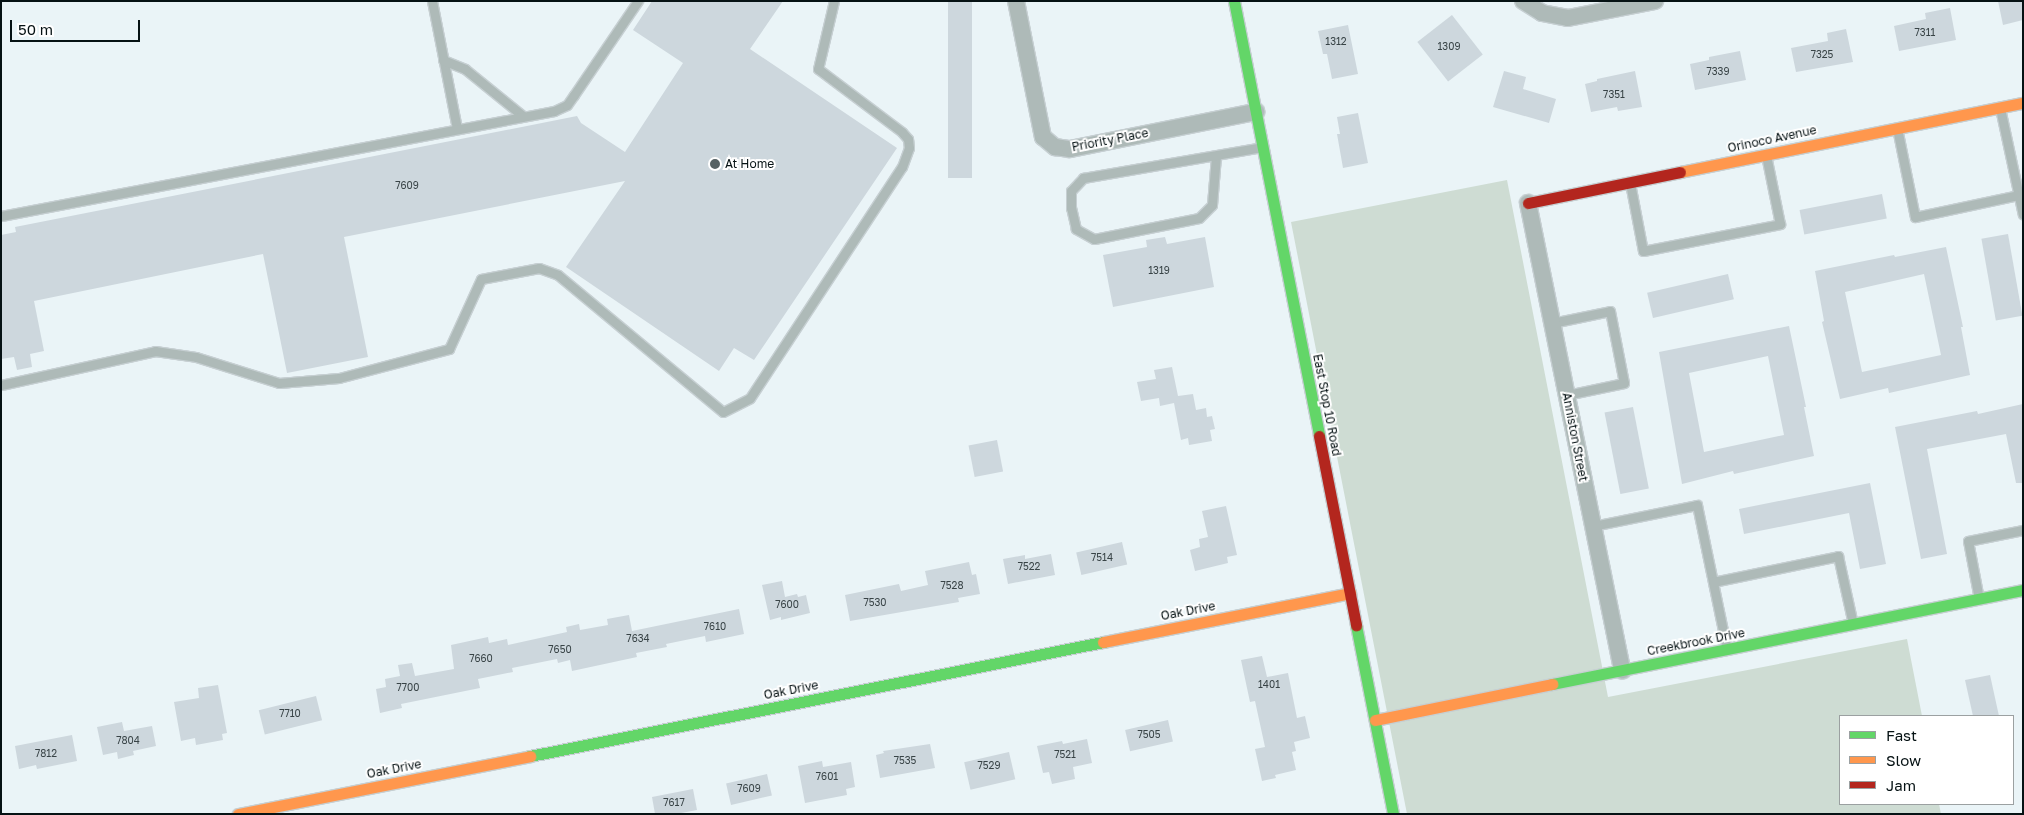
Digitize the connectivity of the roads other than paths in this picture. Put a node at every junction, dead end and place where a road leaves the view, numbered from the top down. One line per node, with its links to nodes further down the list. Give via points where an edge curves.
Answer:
1 (432, 1): 8 (lane)
2 (638, 1): 12 (lane, via 567,105)
3 (834, 1): 24 (lane, via 818,69 902,132 910,148 902,167 750,398 723,412 558,275 539,268 481,279 449,349 339,378 279,383 196,357 155,351)
4 (1016, 1): 11 (street, Priority Place, via 1044,136 1052,145 1070,148)
5 (1234, 1): 11 (street, East Stop 10 Road)
6 (1655, 1): 7 (street, via 1568,18 1550,16)
7 (1527, 4)
8 (443, 60): 12 (lane, via 464,69); 14 (lane)
9 (2023, 103): 10 (street, Orinoco Avenue)
10 (2000, 108): 13 (street, Orinoco Avenue); 19 (lane)
11 (1256, 112): 15 (street, East Stop 10 Road)
12 (523, 116): 14 (lane)
13 (1897, 128): 16 (street, Orinoco Avenue); 19 (lane, via 1915,216)
14 (457, 129): 22 (lane)
15 (1263, 146): 17 (lane); 30 (street, East Stop 10 Road)
16 (1766, 155): 18 (street, Orinoco Avenue); 18 (lane, via 1780,224 1643,251)
17 (1216, 156): 17 (lane, via 1083,178 1072,191 1071,208 1076,229 1094,239 1199,218 1212,205)
18 (1630, 183): 20 (street, Orinoco Avenue)
19 (2021, 195): 21 (lane)
20 (1528, 203): 23 (street, Anniston Street)
21 (2023, 215)
22 (1, 216)
23 (1552, 322): 25 (street, Anniston Street); 25 (lane, via 1610,311 1624,384)
24 (1, 385)
25 (1566, 396): 26 (street, Anniston Street)
26 (1593, 526): 28 (lane, via 1697,504); 34 (street, Anniston Street)
27 (2023, 530): 31 (lane, via 1968,542)
28 (1713, 582): 32 (lane, via 1838,556); 33 (lane)
29 (2023, 590): 31 (street, Creekbrook Drive)
30 (1350, 593): 35 (street, East Stop 10 Road); 36 (street, Oak Drive)
31 (1980, 599): 32 (street, Creekbrook Drive)
32 (1853, 625): 33 (street, Creekbrook Drive)
33 (1727, 650): 34 (street, Creekbrook Drive)
34 (1622, 671): 35 (street, Creekbrook Drive)
35 (1375, 720): 37 (street, East Stop 10 Road)
36 (238, 814)
37 (1393, 814)

